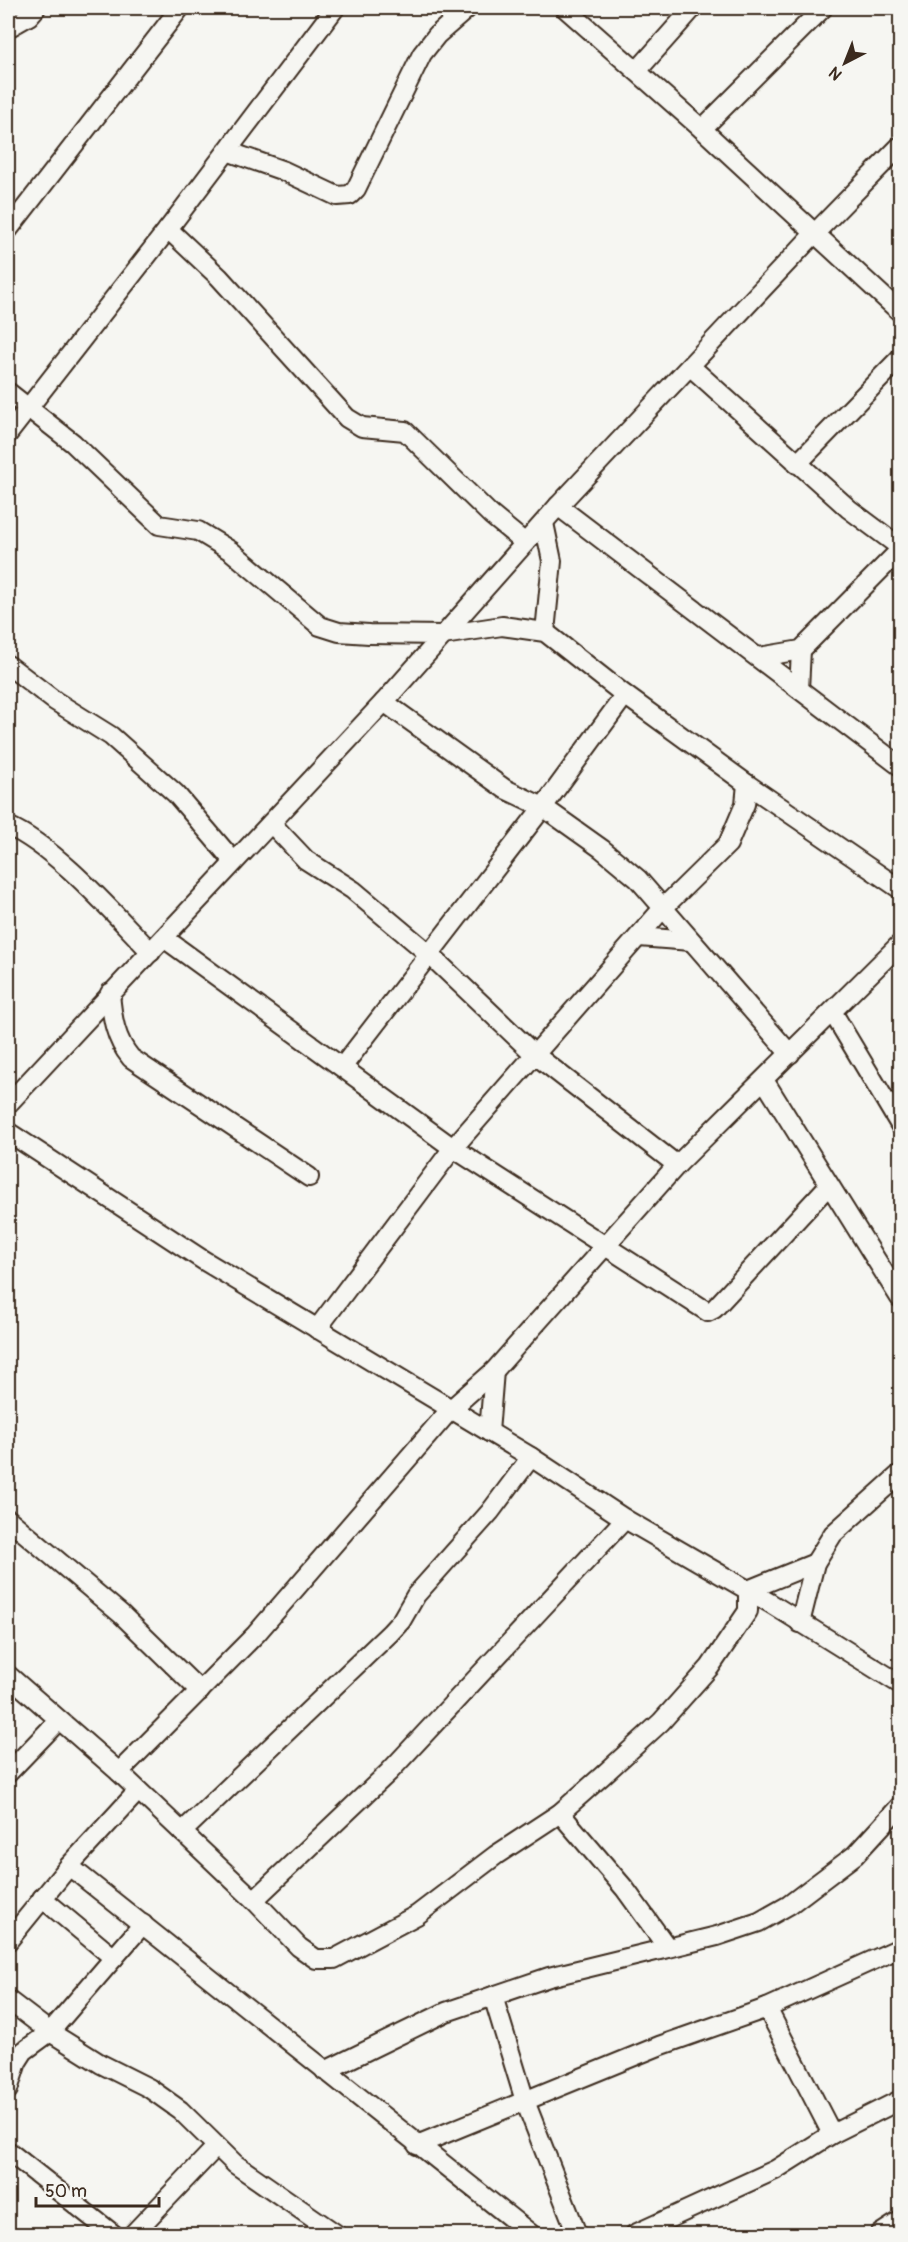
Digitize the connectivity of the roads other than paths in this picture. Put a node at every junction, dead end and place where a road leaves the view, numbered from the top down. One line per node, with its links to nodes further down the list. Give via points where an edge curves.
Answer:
1 (36, 8): 8 (street)
2 (180, 8): 14 (street)
3 (335, 8): 12 (street)
4 (468, 8): 12 (street, via 422,54 350,195 337,196 284,171)
5 (565, 8): 9 (street)
6 (693, 8): 9 (street)
7 (824, 8): 10 (street)
8 (8, 28)
9 (637, 71): 10 (street)
10 (702, 129): 15 (street)
11 (900, 146): 15 (street)
12 (227, 151): 13 (street)
13 (168, 229): 20 (street); 25 (street, via 219,277 347,418 362,427 405,431)
14 (8, 230)
15 (814, 234): 16 (street); 18 (street)
16 (900, 312)
17 (900, 358): 22 (street)
18 (691, 367): 22 (street); 23 (street)
19 (8, 392): 20 (street)
20 (28, 407): 21 (street); 28 (street, via 73,443 159,525 198,531 231,551 320,626 339,632)
21 (8, 434)
22 (797, 464): 26 (street)
23 (558, 506): 24 (street); 30 (street)
24 (544, 523): 25 (street); 27 (street, via 552,561)
25 (525, 543): 28 (street)
26 (900, 549): 29 (street)
27 (545, 632): 28 (street, via 502,626); 33 (street)
28 (444, 635): 34 (street)
29 (801, 650): 30 (street); 32 (street)
30 (759, 657): 32 (street)
31 (10, 673): 40 (street, via 111,736 176,794)
32 (799, 689): 35 (street)
33 (625, 695): 36 (street); 37 (street)
34 (384, 702): 37 (street, via 505,789); 38 (street)
35 (900, 766)
36 (747, 784): 41 (street); 42 (street, via 745,804 728,844)
37 (543, 807): 42 (street, via 602,849); 48 (street)
38 (271, 823): 40 (street); 48 (street, via 306,860 353,890)
39 (8, 826): 47 (street, via 68,870)
40 (234, 862): 44 (street)
41 (900, 889)
42 (664, 907): 43 (street); 45 (street)
43 (639, 937): 45 (street); 51 (street)
44 (164, 939): 47 (street); 53 (street)
45 (690, 941): 52 (street)
46 (900, 944): 50 (street)
47 (151, 952): 49 (street)
48 (428, 953): 51 (street); 53 (street)
49 (110, 993): 55 (street); 60 (street, via 116,1030 131,1058)
50 (832, 1014): 52 (street); 56 (street)
51 (534, 1054): 58 (street); 59 (street)
52 (790, 1054): 54 (street)
53 (343, 1066): 58 (street)
54 (764, 1080): 59 (street); 61 (street)
55 (8, 1104)
56 (900, 1125)
57 (8, 1132): 64 (street, via 202,1260)
58 (453, 1148): 62 (street); 64 (street)
59 (677, 1165): 62 (street)
60 (309, 1177)
61 (829, 1185): 62 (street, via 708,1312); 63 (street)
62 (604, 1246): 65 (street)
63 (900, 1298)
64 (317, 1329): 66 (street)
65 (494, 1371): 66 (street); 67 (street)
66 (450, 1410): 67 (street); 77 (street, via 256,1634)
67 (489, 1432): 68 (street)
68 (531, 1457): 71 (street); 84 (street, via 490,1512 416,1596 390,1634)
69 (900, 1474): 72 (street, via 849,1517)
70 (8, 1519): 77 (street, via 121,1614)
71 (625, 1519): 73 (street); 87 (street, via 389,1772)
72 (814, 1563): 73 (street); 74 (street)
73 (748, 1590): 74 (street); 83 (street, via 748,1611 710,1667 661,1722)
74 (800, 1623): 76 (street)
75 (8, 1675): 78 (street)
76 (900, 1684)
77 (200, 1691): 79 (street)
78 (59, 1720): 79 (street); 80 (street)
79 (119, 1772): 81 (street)
80 (8, 1773)
81 (138, 1791): 84 (street); 85 (street)
82 (900, 1806): 90 (street, via 855,1854 789,1905 759,1922)
83 (560, 1813): 87 (street, via 417,1915 334,1959 316,1959 299,1947); 90 (street)
84 (182, 1832): 87 (street)
85 (69, 1866): 86 (street); 88 (street)
86 (42, 1898): 89 (street); 92 (street)
87 (254, 1900)
88 (142, 1924): 92 (street); 97 (street)
89 (8, 1941)
90 (668, 1947): 93 (street, via 549,1977)
91 (900, 1948): 95 (street)
92 (114, 1958): 96 (street)
93 (493, 1996): 97 (street, via 446,2012); 100 (street)
94 (8, 2000): 96 (street)
95 (767, 2008): 100 (street, via 659,2046); 101 (street)
96 (50, 2032): 98 (street, via 16,2062); 103 (street, via 157,2094 180,2110)
97 (325, 2071): 102 (street)
98 (8, 2090)
99 (900, 2100): 101 (street)
100 (525, 2101): 102 (street); 110 (street)
101 (832, 2134): 111 (street, via 775,2170)
102 (417, 2145): 106 (street)
103 (216, 2146): 108 (street); 109 (street, via 274,2193)
104 (8, 2151): 107 (street)
105 (900, 2221): 112 (street)
106 (518, 2231)
107 (113, 2235)
108 (133, 2235)
109 (336, 2235)
110 (577, 2235)
111 (635, 2235)
112 (880, 2235)

